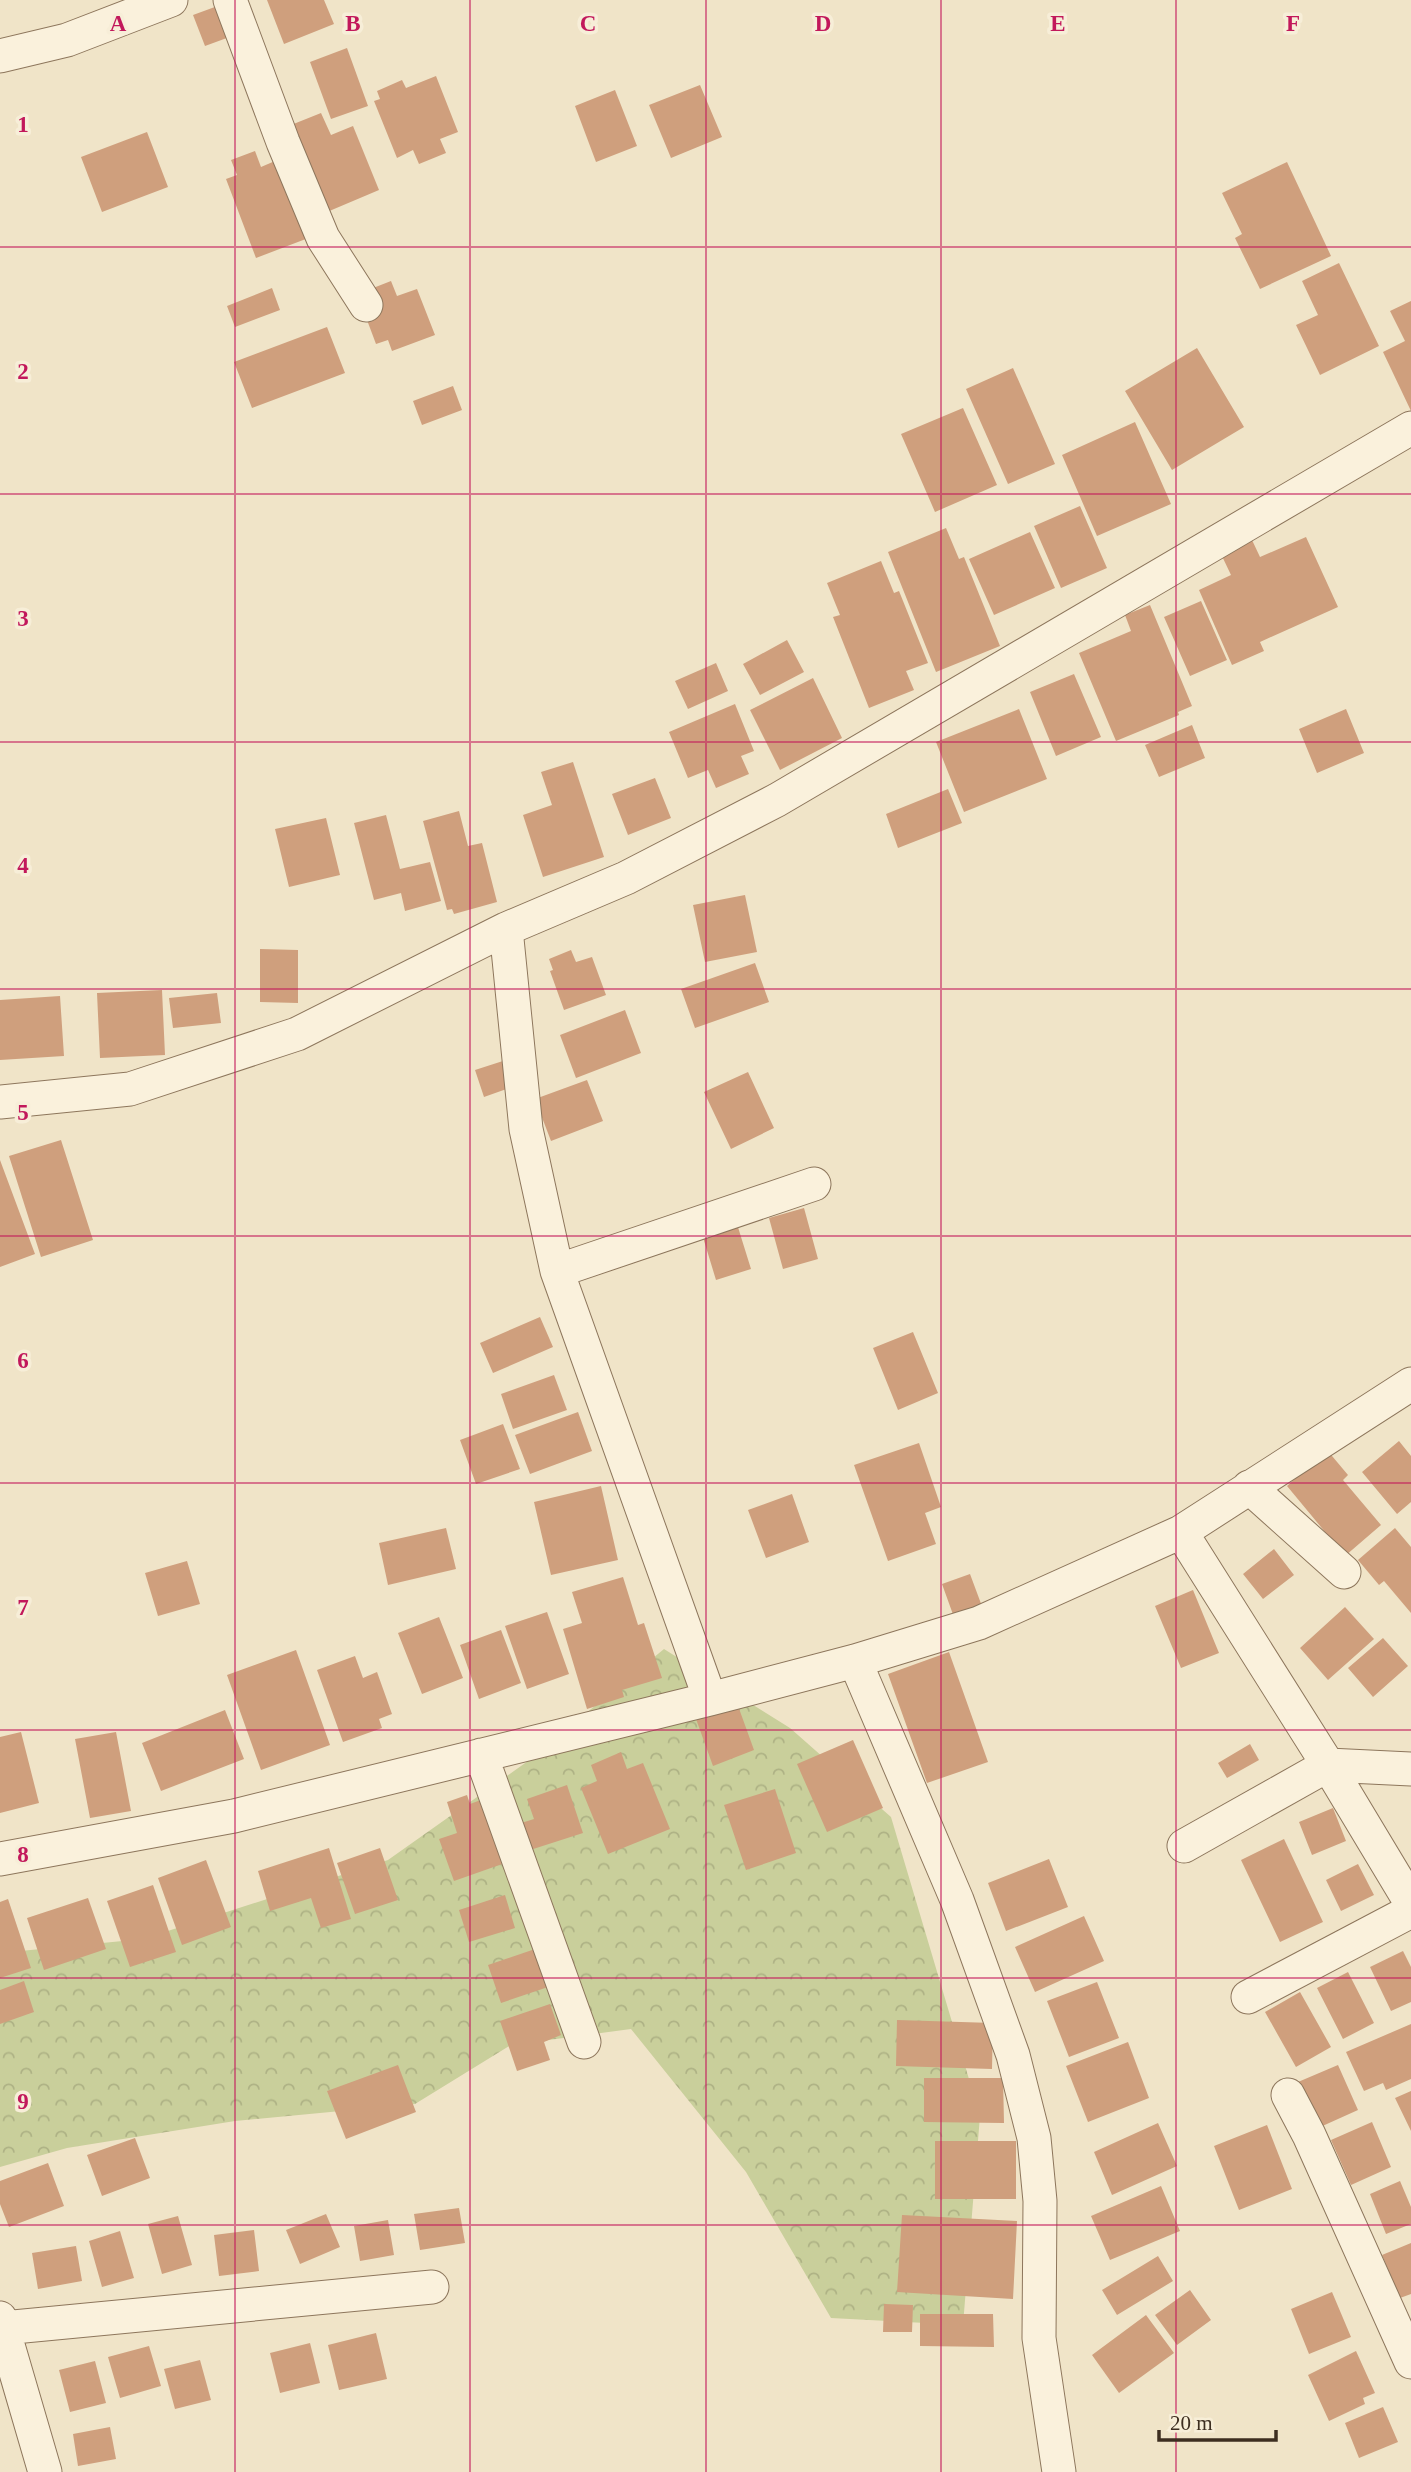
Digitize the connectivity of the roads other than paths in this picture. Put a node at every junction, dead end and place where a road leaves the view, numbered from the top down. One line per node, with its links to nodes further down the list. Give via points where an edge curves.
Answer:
1 (171, 0): 3 (street, via 67,40)
2 (230, 0): 4 (street, via 323,238)
3 (0, 56)
4 (366, 305)
5 (1411, 428): 6 (street, via 777,800 626,877)
6 (506, 929): 7 (street, via 297,1034 130,1090); 9 (street, via 526,1129)
7 (0, 1102)
8 (814, 1184): 9 (street)
9 (557, 1271): 15 (street)
10 (1411, 1384): 11 (street)
11 (1249, 1487): 12 (street); 13 (street)
12 (1181, 1532): 14 (street, via 979,1623); 17 (street)
13 (1344, 1572)
14 (855, 1661): 15 (street); 30 (street, via 957,1900 1013,2054 1035,2150 1040,2200 1039,2338)
15 (710, 1699): 16 (street)
16 (481, 1755): 20 (street, via 234,1815); 24 (street)
17 (1328, 1765): 18 (street); 19 (street); 21 (street)
18 (1411, 1769)
19 (1184, 1846)
20 (0, 1859)
21 (1411, 1903)
22 (1411, 1912): 23 (street)
23 (1248, 1997)
24 (584, 2042)
25 (1288, 2095): 28 (street)
26 (432, 2287): 27 (street)
27 (2, 2323): 29 (street)
28 (1411, 2362)
29 (45, 2472)
30 (1059, 2472)

